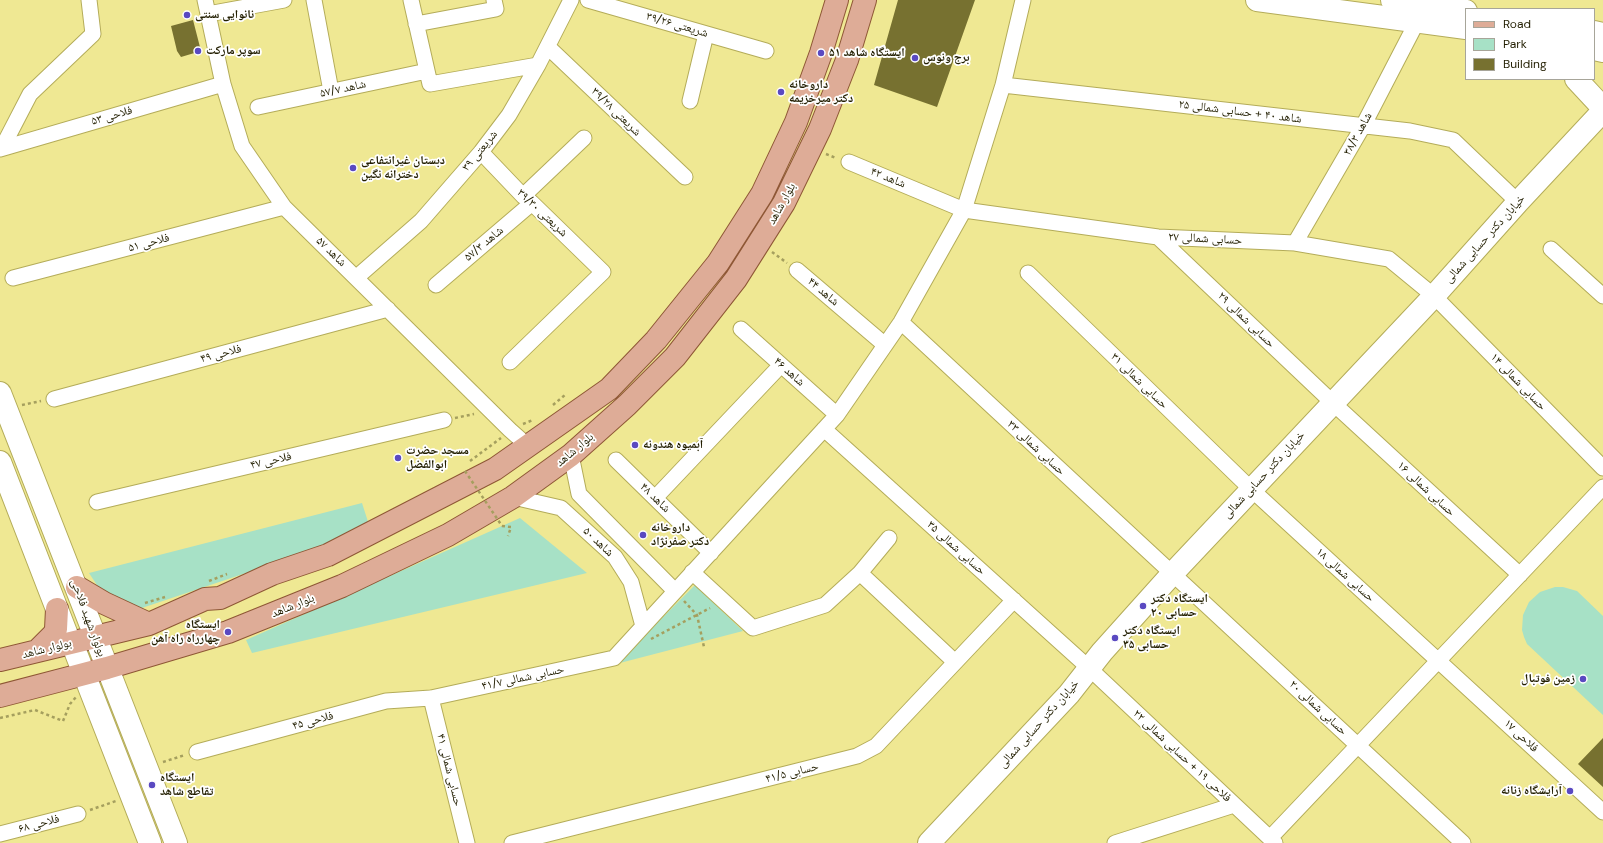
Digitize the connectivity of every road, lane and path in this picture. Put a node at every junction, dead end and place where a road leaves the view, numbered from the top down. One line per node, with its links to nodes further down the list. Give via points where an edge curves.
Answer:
1 (89, 0): 32 (street, via 93,34 30,94)
2 (284, 0): 13 (street)
3 (314, 0): 26 (street)
4 (411, 0): 16 (street)
5 (494, 0): 16 (street, via 496,9)
6 (571, 0): 19 (street, شریعتی ۳۹)
7 (588, 0): 18 (street, شریعتی ۳۹/۲۶)
8 (837, 0): 69 (main road, بلوار شاهد, via 821,54 796,122 762,194 718,263 656,340 609,389)
9 (865, 0): 33 (main road, بلوار شاهد, via 847,60)
10 (1023, 0): 25 (street)
11 (1257, 0): 14 (street)
12 (1392, 0): 14 (street)
13 (207, 7): 24 (street, شاهد ۵۷)
14 (1423, 9): 15 (street); 17 (street); 30 (street, شاهد ۳۸/۳)
15 (1465, 11)
16 (416, 24): 22 (street)
17 (1465, 28)
18 (706, 34): 20 (street, شریعتی ۳۹/۲۶); 27 (street)
19 (548, 47): 21 (street, شریعتی ۳۹); 36 (street, شریعتی ۳۹/۲۸)
20 (766, 51)
21 (538, 65): 22 (street, via 430,84); 34 (street, شریعتی ۳۹, via 509,115)
22 (427, 70): 26 (street, شاهد ۵۷/۷)
23 (1577, 80): 29 (street)
24 (223, 84): 32 (street, فلاحی ۵۳); 39 (street, شاهد ۵۷, via 242,146)
25 (1003, 85): 30 (street, شاهد ۴۰ + حسابی شمالی ۲۵); 40 (street)
26 (331, 91): 28 (street, شاهد ۵۷/۷)
27 (690, 101)
28 (258, 107)
29 (1603, 109): 38 (street, خیابان دکتر حسابی شمالی)
30 (1363, 126): 38 (street, شاهد ۴۰ + حسابی شمالی ۲۵, via 1410,131 1453,140); 43 (street, شاهد ۳۸/۳)
31 (584, 138): 37 (street, شاهد ۵۷/۳)
32 (1, 148)
33 (811, 149): 35 (path); 42 (main road, بلوار شاهد, via 784,203)
34 (481, 152): 37 (street, شریعتی ۳۹/۳۰); 47 (street, شریعتی ۳۹, via 421,221)
35 (849, 162): 40 (street, شاهد ۴۲)
36 (685, 178)
37 (528, 200): 49 (street, شاهد ۵۷/۳); 56 (street, شریعتی ۳۹/۳۰, via 604,272)
38 (1518, 202): 50 (street, خیابان دکتر حسابی شمالی)
39 (284, 207): 47 (street, شاهد ۵۷); 48 (street, فلاحی ۵۱)
40 (964, 210): 41 (street, حسابی شمالی ۲۷); 53 (street)
41 (1158, 236): 43 (street, حسابی شمالی ۲۷); 61 (street, حسابی شمالی ۲۹)
42 (759, 242): 45 (path, شاهد ۴۴); 70 (main road, بلوار شاهد, via 736,279 675,357 627,405)
43 (1295, 243): 50 (street, حسابی شمالی ۲۷, via 1389,259)
44 (1551, 249): 51 (street)
45 (797, 270): 55 (street, شاهد ۴۴)
46 (1028, 273): 77 (street, حسابی شمالی ۳۱)
47 (357, 277): 52 (street, شاهد ۵۷)
48 (13, 278)
49 (436, 285)
50 (1434, 296): 61 (street, خیابان دکتر حسابی شمالی); 74 (street, حسابی شمالی ۱۴)
51 (1603, 296)
52 (388, 309): 59 (street, فلاحی ۴۹); 63 (street, شاهد ۵۷)
53 (901, 322): 55 (street); 89 (street, حسابی شمالی ۳۳)
54 (741, 329): 57 (street, شاهد ۴۶)
55 (885, 345): 64 (street)
56 (510, 362)
57 (781, 365): 64 (street, شاهد ۴۶); 80 (street)
58 (565, 395): 62 (path)
59 (54, 399): 60 (path)
60 (3, 401): 92 (street, بولوار شهید فلاحی)
61 (1333, 403): 77 (street, خیابان دکتر حسابی شمالی); 90 (street, حسابی شمالی ۱۶)
62 (550, 408)
63 (490, 410): 66 (path); 68 (street, شاهد ۵۷)
64 (837, 415): 67 (street)
65 (534, 419): 68 (path)
66 (444, 420): 81 (street, فلاحی ۴۷)
67 (824, 429): 85 (street); 95 (street, حسابی شمالی ۳۵)
68 (510, 430): 69 (street, شاهد ۵۷); 73 (path)
69 (528, 446): 100 (main road, بلوار شاهد, via 495,469 328,555 272,574 220,598 205,599)
70 (571, 455): 78 (street); 79 (main road, بلوار شاهد)
71 (616, 460): 80 (street, شاهد ۴۸)
72 (0, 462): 98 (street, بولوار شهید فلاحی)
73 (468, 462)
74 (1603, 468)
75 (465, 471): 83 (path, bridge, via 502,526 512,527)
76 (1603, 487): 90 (street)
77 (1251, 489): 89 (street, خیابان دکتر حسابی شمالی); 108 (street, حسابی شمالی ۱۸)
78 (579, 494): 82 (street, via 565,499); 93 (street, شاهد ۵۰)
79 (513, 497): 82 (street, شاهد ۵۰); 110 (main road, بلوار شاهد, via 448,535 342,586 228,632)
80 (655, 498): 85 (street, شاهد ۴۸)
81 (97, 502)
82 (561, 508): 101 (street, شاهد ۵۰, via 615,557 631,582)
83 (508, 536)
84 (889, 538): 88 (street)
85 (711, 552): 87 (street)
86 (232, 572): 91 (path)
87 (692, 572): 93 (street); 96 (street)
88 (860, 573): 96 (street, via 825,605 753,628); 109 (street)
89 (1172, 574): 111 (street, خیابان دکتر حسابی شمالی); 115 (street, حسابی شمالی ۲۰)
90 (1520, 575): 108 (street)
91 (207, 581)
92 (77, 587): 100 (main road); 102 (street, بولوار شهید فلاحی)
93 (675, 591): 99 (path); 101 (street)
94 (171, 594): 97 (path)
95 (1014, 600): 109 (street, حسابی ۴۱/۵); 111 (street, حسابی شمالی ۳۵)
96 (723, 601): 99 (path)
97 (141, 604)
98 (57, 609): 104 (street, بولوار شهید فلاحی); 106 (main road, via 54,634)
99 (697, 615): 103 (path); 105 (path)
100 (149, 624): 102 (main road, بلوار شاهد)
101 (643, 626): 114 (street, حسابی شمالی ۴۱/۷, via 614,658)
102 (94, 637): 104 (main road, بولوار شاهد); 110 (street, بولوار شهید فلاحی)
103 (648, 640)
104 (72, 643): 106 (main road, بولوار شاهد); 112 (street, بولوار شهید فلاحی)
105 (704, 647)
106 (37, 651): 107 (main road, بولوار شاهد)
107 (0, 660)
108 (1439, 661): 115 (street); 120 (street, فلاحی ۱۷)
109 (956, 662): 127 (street, حسابی ۴۱/۵, via 876,746 857,756)
110 (106, 668): 112 (main road, بلوار شاهد); 117 (street, بولوار شهید فلاحی)
111 (1089, 668): 119 (street, فلاحی ۱۹ + حسابی شمالی ۲۲); 128 (street, خیابان دکتر حسابی شمالی, via 1069,694)
112 (83, 674): 113 (main road); 118 (street, بولوار شهید فلاحی)
113 (0, 696)
114 (432, 698): 116 (street, فلاحی ۴۵, via 386,701); 126 (street, حسابی شمالی ۴۱)
115 (1358, 746): 123 (street); 130 (street, حسابی شمالی ۲۰)
116 (197, 752): 117 (path)
117 (145, 767): 125 (street, بولوار شهید فلاحی)
118 (131, 796): 121 (path); 124 (street, بولوار شهید فلاحی)
119 (1234, 805): 123 (street, فلاحی ۱۹ + حسابی شمالی ۲۲); 129 (street)
120 (1603, 812)
121 (78, 814): 122 (street, فلاحی ۶۸)
122 (0, 834)
123 (1272, 841)
124 (150, 843)
125 (176, 843)
126 (467, 843)
127 (512, 843)
128 (929, 843)
129 (1115, 843)
130 (1463, 843)

